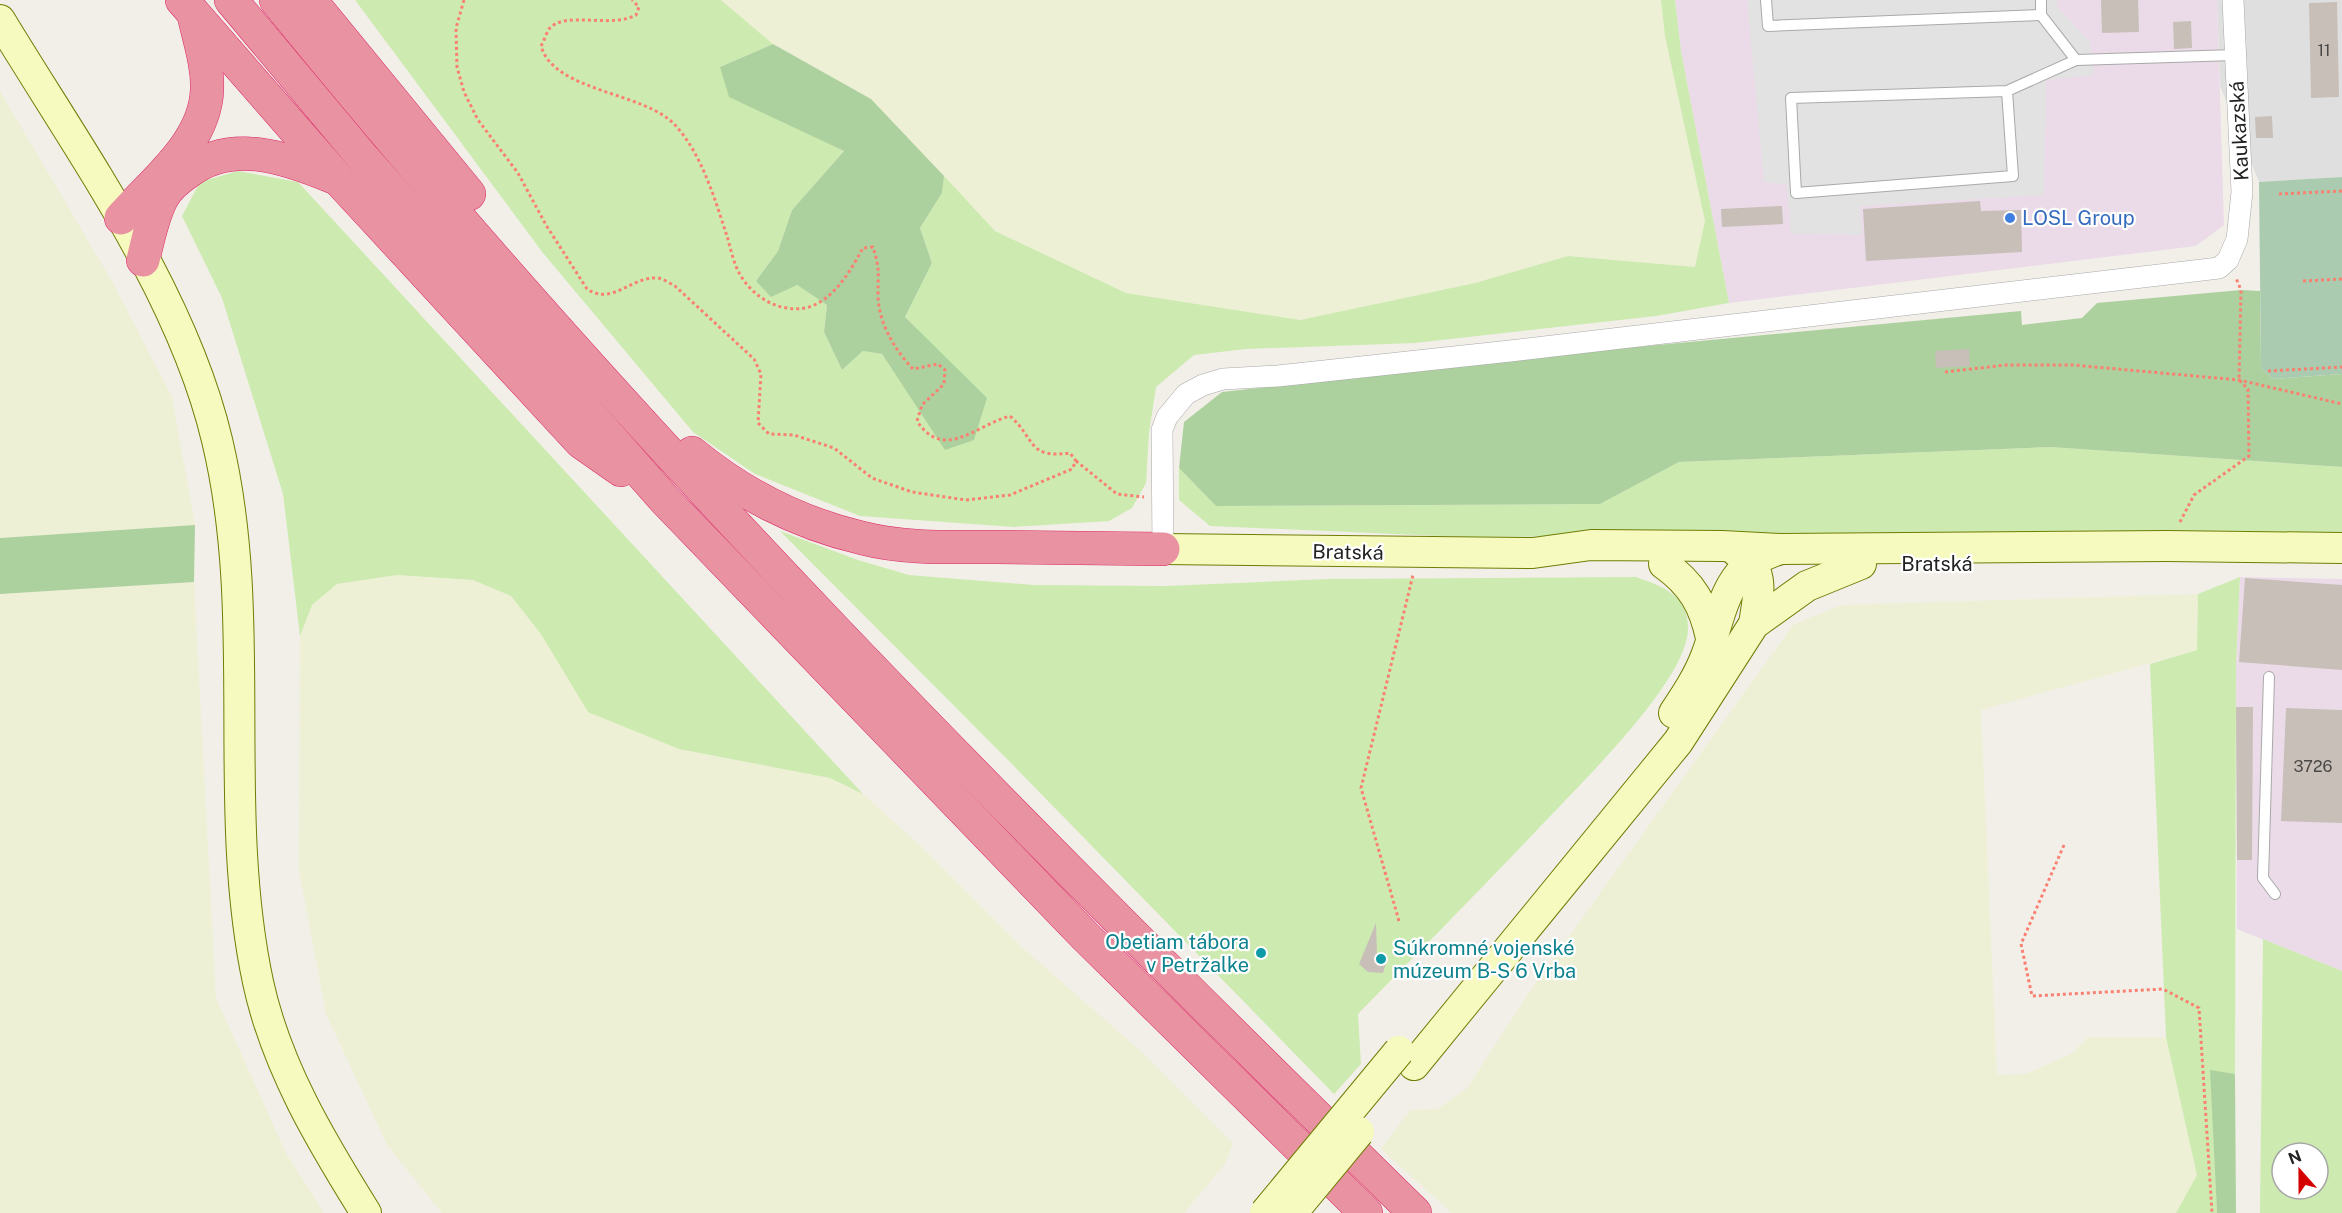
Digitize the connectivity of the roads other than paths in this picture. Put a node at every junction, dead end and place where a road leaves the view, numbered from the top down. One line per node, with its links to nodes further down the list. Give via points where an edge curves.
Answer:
1 (231, 0): 18 (highway, via 364,159)
2 (276, 0): 11 (highway)
3 (295, 0): 11 (highway)
4 (310, 0): 21 (highway, via 535,274 690,451 722,478 782,512 864,539 939,547)
5 (1766, 0): 9 (lane, via 1768,26)
6 (2041, 0): 9 (lane)
7 (2233, 0): 12 (street, Kaukazská)
8 (188, 7): 15 (highway); 16 (highway, via 207,88 202,113 188,143)
9 (2041, 15): 13 (lane)
10 (0, 20): 16 (main road)
11 (310, 42): 37 (highway, via 675,461 1111,915)
12 (2235, 55): 13 (lane); 21 (street, Kaukazská, via 2242,192 2237,239 2228,260 2219,268 1510,351 1223,379 1186,394 1167,417 1162,430)
13 (2076, 60): 14 (lane)
14 (2007, 91): 14 (lane, via 1791,98 1797,193 2013,176)
15 (339, 180): 17 (highway, via 297,162 264,154 232,154 202,161 162,197); 18 (highway, via 581,442)
16 (121, 218): 17 (main road)
17 (143, 260): 33 (main road, via 180,330 199,380 217,439 231,508 239,630 238,793 242,864 258,982 300,1100)
18 (664, 500): 36 (highway, via 1084,936)
19 (1722, 546): 22 (main road, Bratská); 23 (main road, Bratská, via 1591,545); 25 (main road, via 1741,554)
20 (2342, 548): 22 (main road, Bratská)
21 (1163, 549): 23 (main road, Bratská)
22 (1781, 549): 25 (main road)
23 (1533, 554): 26 (main road, Bratská, via 1590,564)
24 (2342, 560): 27 (main road, Bratská)
25 (1750, 563): 26 (main road, Bratská); 27 (main road, Bratská); 28 (main road, via 1760,585); 29 (main road, via 1731,585)
26 (1664, 564): 29 (main road, via 1695,591)
27 (1861, 564): 28 (main road, via 1807,586)
28 (1754, 624): 32 (main road, via 1706,702 1660,766)
29 (1711, 638): 32 (main road, via 1694,682 1670,718)
30 (2270, 677): 31 (lane, via 2263,878)
31 (2275, 894)
32 (1407, 1058): 34 (main road, bridge); 35 (main road, bridge)
33 (366, 1213)
34 (1264, 1213)
35 (1292, 1213)
36 (1366, 1213)
37 (1415, 1213)

